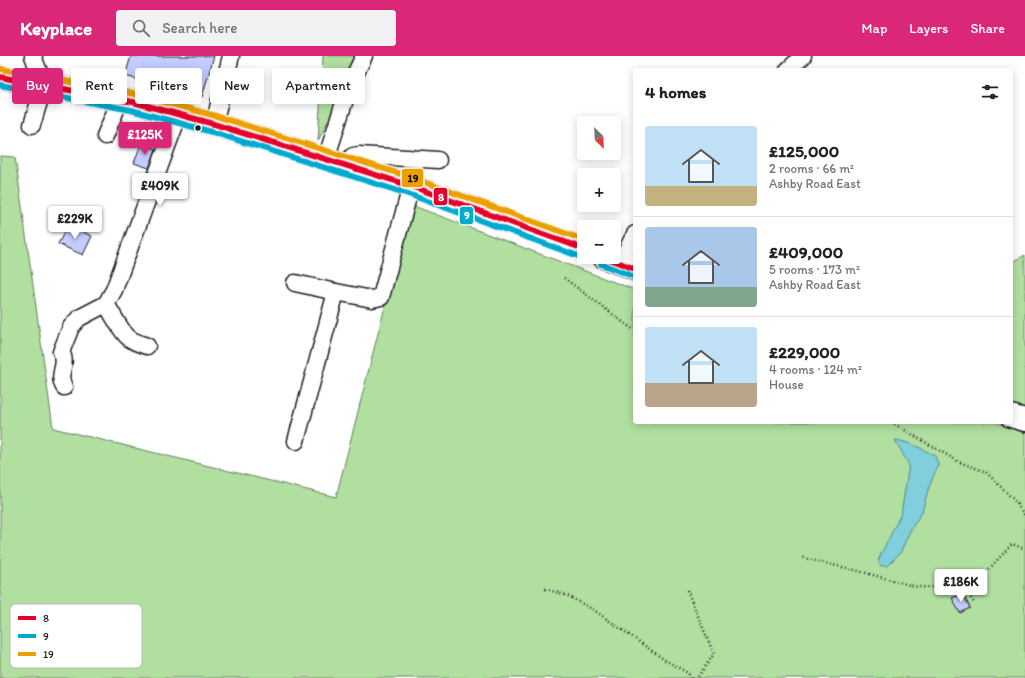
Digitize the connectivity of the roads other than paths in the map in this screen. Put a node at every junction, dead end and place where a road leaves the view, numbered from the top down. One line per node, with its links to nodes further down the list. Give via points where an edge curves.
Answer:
1 (33, 56): 4 (street)
2 (231, 56): 11 (street)
3 (364, 56): 14 (street, via 349,87)
4 (38, 68)
5 (0, 77): 6 (highway)
6 (12, 79)
7 (127, 102): 10 (highway)
8 (38, 104): 12 (street)
9 (118, 104): 13 (street)
10 (179, 114): 11 (highway); 22 (street, via 114,290)
11 (214, 124): 14 (highway)
12 (32, 125)
13 (105, 136)
14 (329, 160): 15 (street, via 359,155); 16 (highway)
15 (438, 160)
16 (411, 186): 18 (highway); 21 (street, via 381,296 372,299)
17 (633, 238): 19 (street)
18 (577, 246)
19 (621, 261)
20 (296, 283): 21 (street)
21 (336, 292): 27 (street)
22 (106, 304): 23 (street, via 123,332); 24 (street, via 79,318 71,327 62,352 65,360 61,381)
23 (147, 346)
24 (64, 387)
25 (1013, 417): 26 (highway)
26 (1025, 420)
27 (296, 441)

